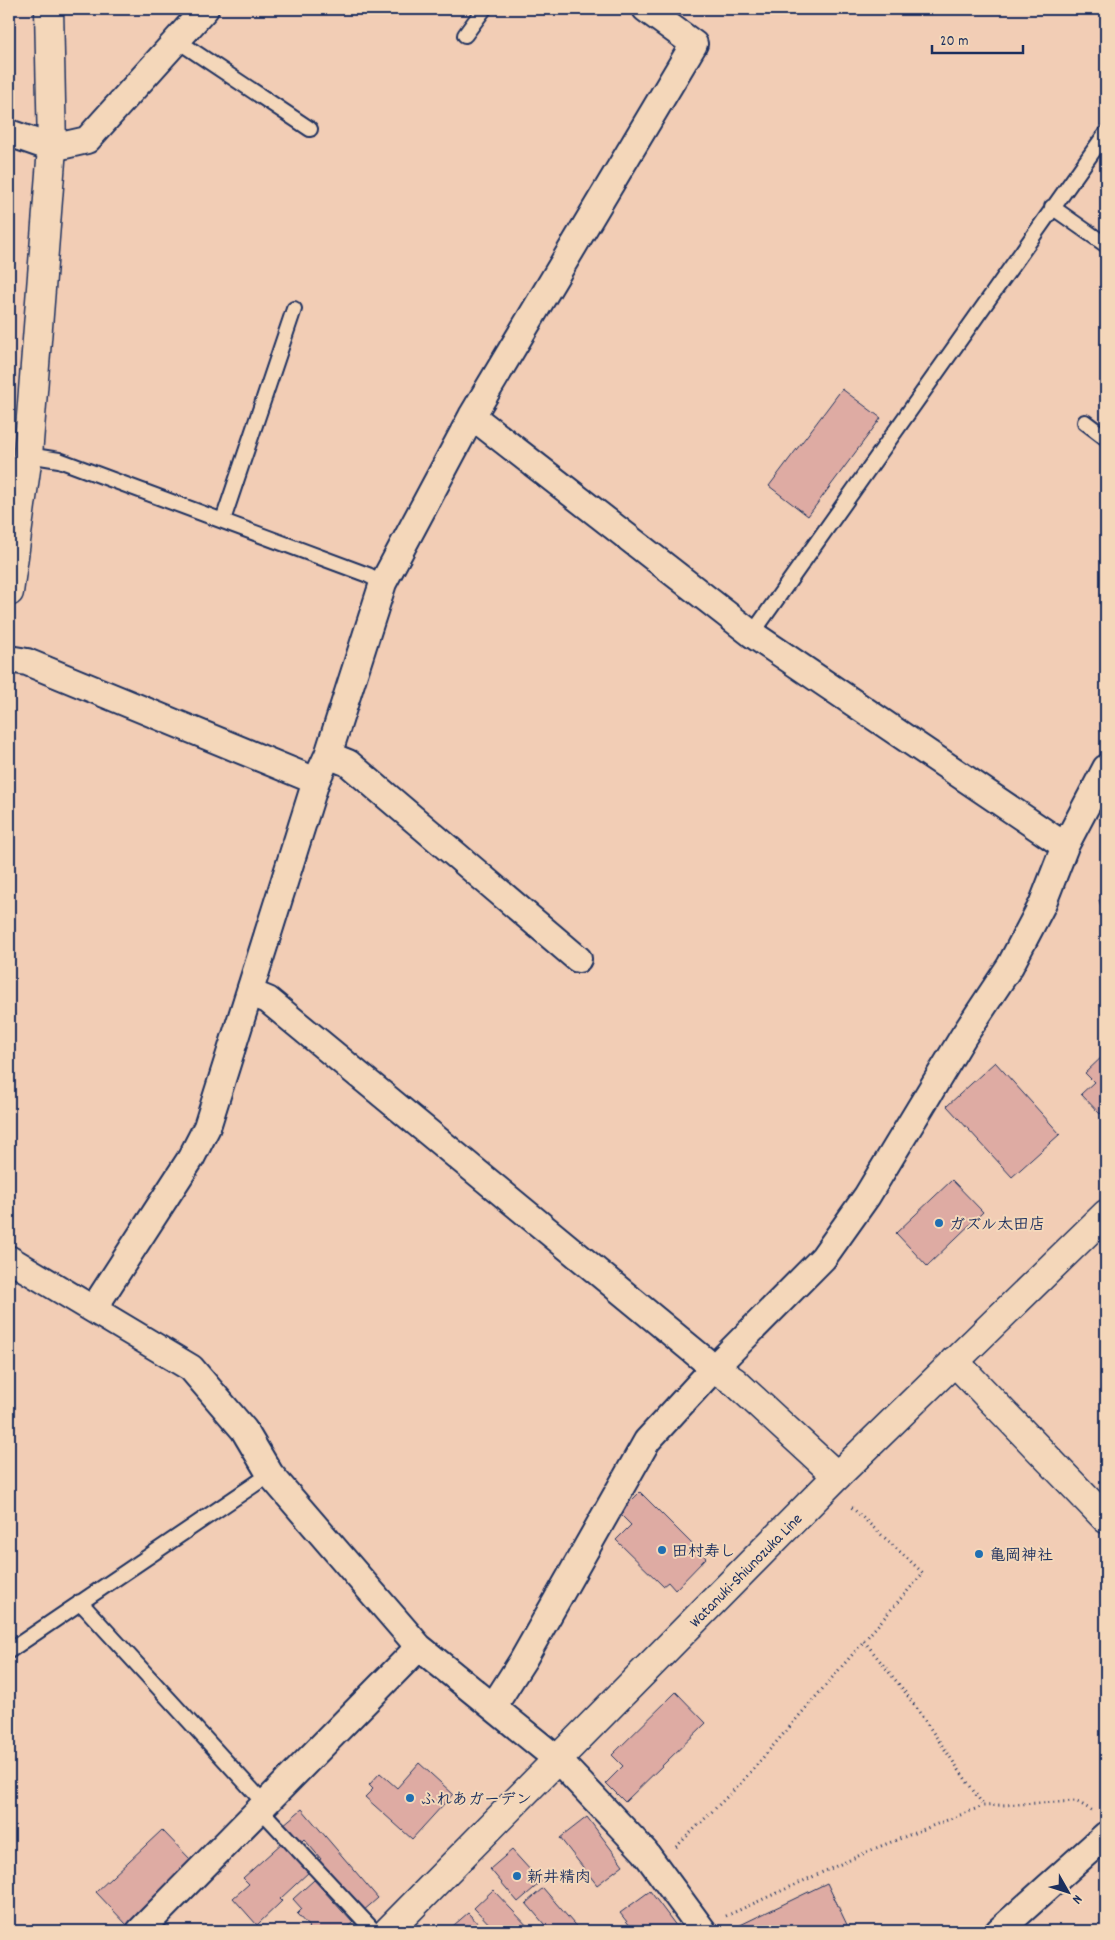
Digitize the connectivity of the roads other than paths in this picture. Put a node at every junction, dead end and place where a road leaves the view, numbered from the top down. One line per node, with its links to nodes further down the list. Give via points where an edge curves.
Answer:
1 (49, 9): 10 (main road)
2 (205, 9): 6 (street)
3 (484, 9): 5 (lane)
4 (646, 9): 14 (street, via 694,44)
5 (465, 35)
6 (178, 41): 7 (lane); 10 (street, via 87,140)
7 (310, 129)
8 (9, 133): 10 (street)
9 (1106, 133): 11 (lane)
10 (52, 148): 17 (main road)
11 (1052, 208): 12 (lane); 21 (lane)
12 (1106, 245)
13 (294, 309): 18 (lane)
14 (472, 416): 19 (street); 21 (street)
15 (1085, 422): 16 (lane)
16 (1106, 438)
17 (28, 455): 18 (lane, via 59,460); 20 (main road)
18 (223, 520): 19 (lane)
19 (383, 583): 23 (street)
20 (9, 592)
21 (752, 634): 26 (street)
22 (9, 659): 25 (street, via 27,662)
23 (328, 755): 25 (street); 27 (street, via 348,763)
24 (1106, 768): 26 (street)
25 (316, 781): 28 (street)
26 (1065, 846): 33 (street, via 1042,905 1010,966 856,1212 824,1258)
27 (578, 959)
28 (251, 993): 31 (street, via 207,1127 191,1158); 33 (street, via 275,1007)
29 (1106, 1214): 32 (main road, Watanuki-Shiunozuka Line)
30 (9, 1259): 31 (street)
31 (94, 1308): 34 (street, via 191,1368 244,1430)
32 (954, 1361): 35 (main road, Watanuki-Shiunozuka Line); 36 (main road)
33 (714, 1368): 35 (main road, via 735,1382); 40 (street, via 646,1441 524,1660)
34 (270, 1474): 37 (lane); 38 (street)
35 (837, 1476): 41 (main road, Watanuki-Shiunozuka Line)
36 (1106, 1519)
37 (80, 1602): 39 (lane); 42 (lane)
38 (419, 1647): 40 (street); 42 (street)
39 (9, 1651)
40 (493, 1707): 41 (street)
41 (558, 1760): 44 (street, via 656,1866); 47 (main road, Watanuki-Shiunozuka Line)
42 (263, 1806): 45 (street); 46 (lane)
43 (1102, 1824): 48 (street)
44 (702, 1930)
45 (140, 1931)
46 (374, 1931)
47 (388, 1931)
48 (999, 1931)

